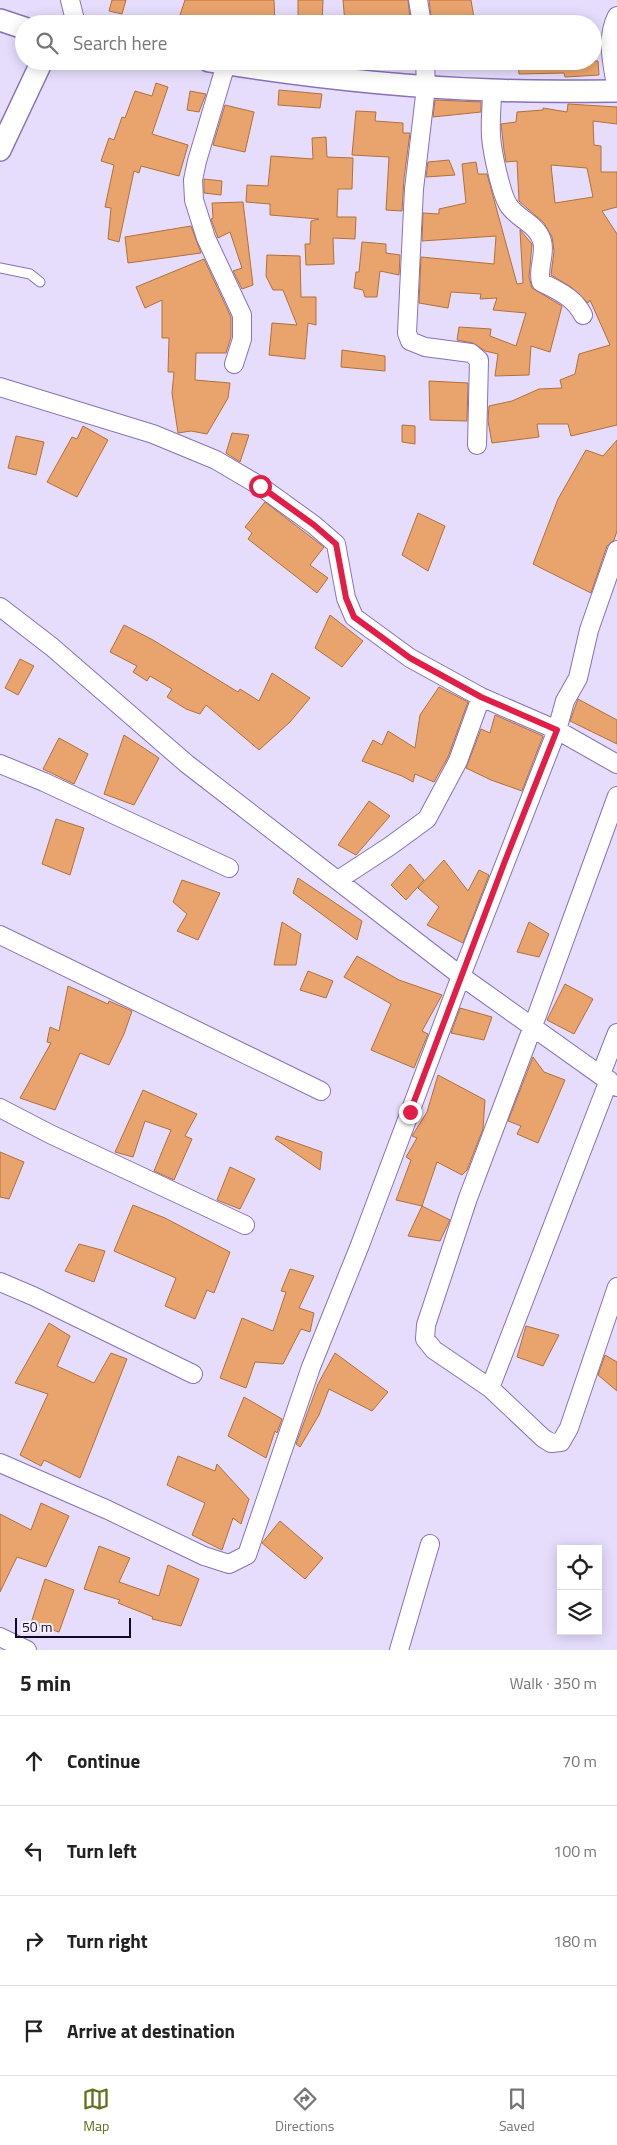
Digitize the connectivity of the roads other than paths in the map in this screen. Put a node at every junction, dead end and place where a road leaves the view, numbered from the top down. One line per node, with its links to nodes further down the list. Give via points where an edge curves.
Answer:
1 (70, 0): 3 (street)
2 (418, 0): 4 (street)
3 (74, 15)
4 (420, 15)
5 (617, 16): 14 (street, via 610,51)
6 (0, 20): 7 (street)
7 (15, 25)
8 (38, 70): 15 (street)
9 (215, 70): 19 (street, via 193,190 206,238 242,315 242,340)
10 (270, 70): 12 (street)
11 (425, 70): 12 (street)
12 (426, 86): 13 (street); 21 (street, via 414,189 407,333 410,341 425,347 471,353 479,360)
13 (492, 90): 14 (street); 18 (street, via 491,137 507,203 540,235 543,244 540,282 569,297)
14 (617, 91)
15 (0, 150)
16 (0, 268): 17 (lane, via 30,274)
17 (40, 282)
18 (583, 315)
19 (234, 364)
20 (0, 387): 24 (street, via 153,434 216,460 260,486 336,544 346,598 354,617 410,658)
21 (477, 444)
22 (617, 550): 25 (street, via 591,622 578,678 565,701)
23 (0, 607): 30 (street, via 52,647 187,764)
24 (481, 697): 25 (street); 30 (street, via 458,761 427,819)
25 (557, 730): 27 (street); 32 (street)
26 (0, 764): 29 (street)
27 (617, 764)
28 (617, 796): 33 (street)
29 (229, 868)
30 (338, 880): 32 (street)
31 (0, 936): 36 (street)
32 (461, 976): 33 (street); 43 (street, via 311,1367 247,1555 228,1564 204,1556)
33 (533, 1026): 35 (street); 42 (street, via 468,1198 426,1325 425,1339 434,1350)
34 (617, 1033): 35 (street)
35 (609, 1080): 42 (street)
36 (321, 1091)
37 (0, 1108): 38 (street)
38 (245, 1226)
39 (0, 1282): 41 (street)
40 (617, 1287): 42 (street, via 569,1428 561,1442 551,1443 543,1438)
41 (192, 1374)
42 (490, 1388)
43 (0, 1463)
44 (430, 1544): 47 (street)
45 (0, 1638): 46 (street)
46 (27, 1650)
47 (399, 1650)

